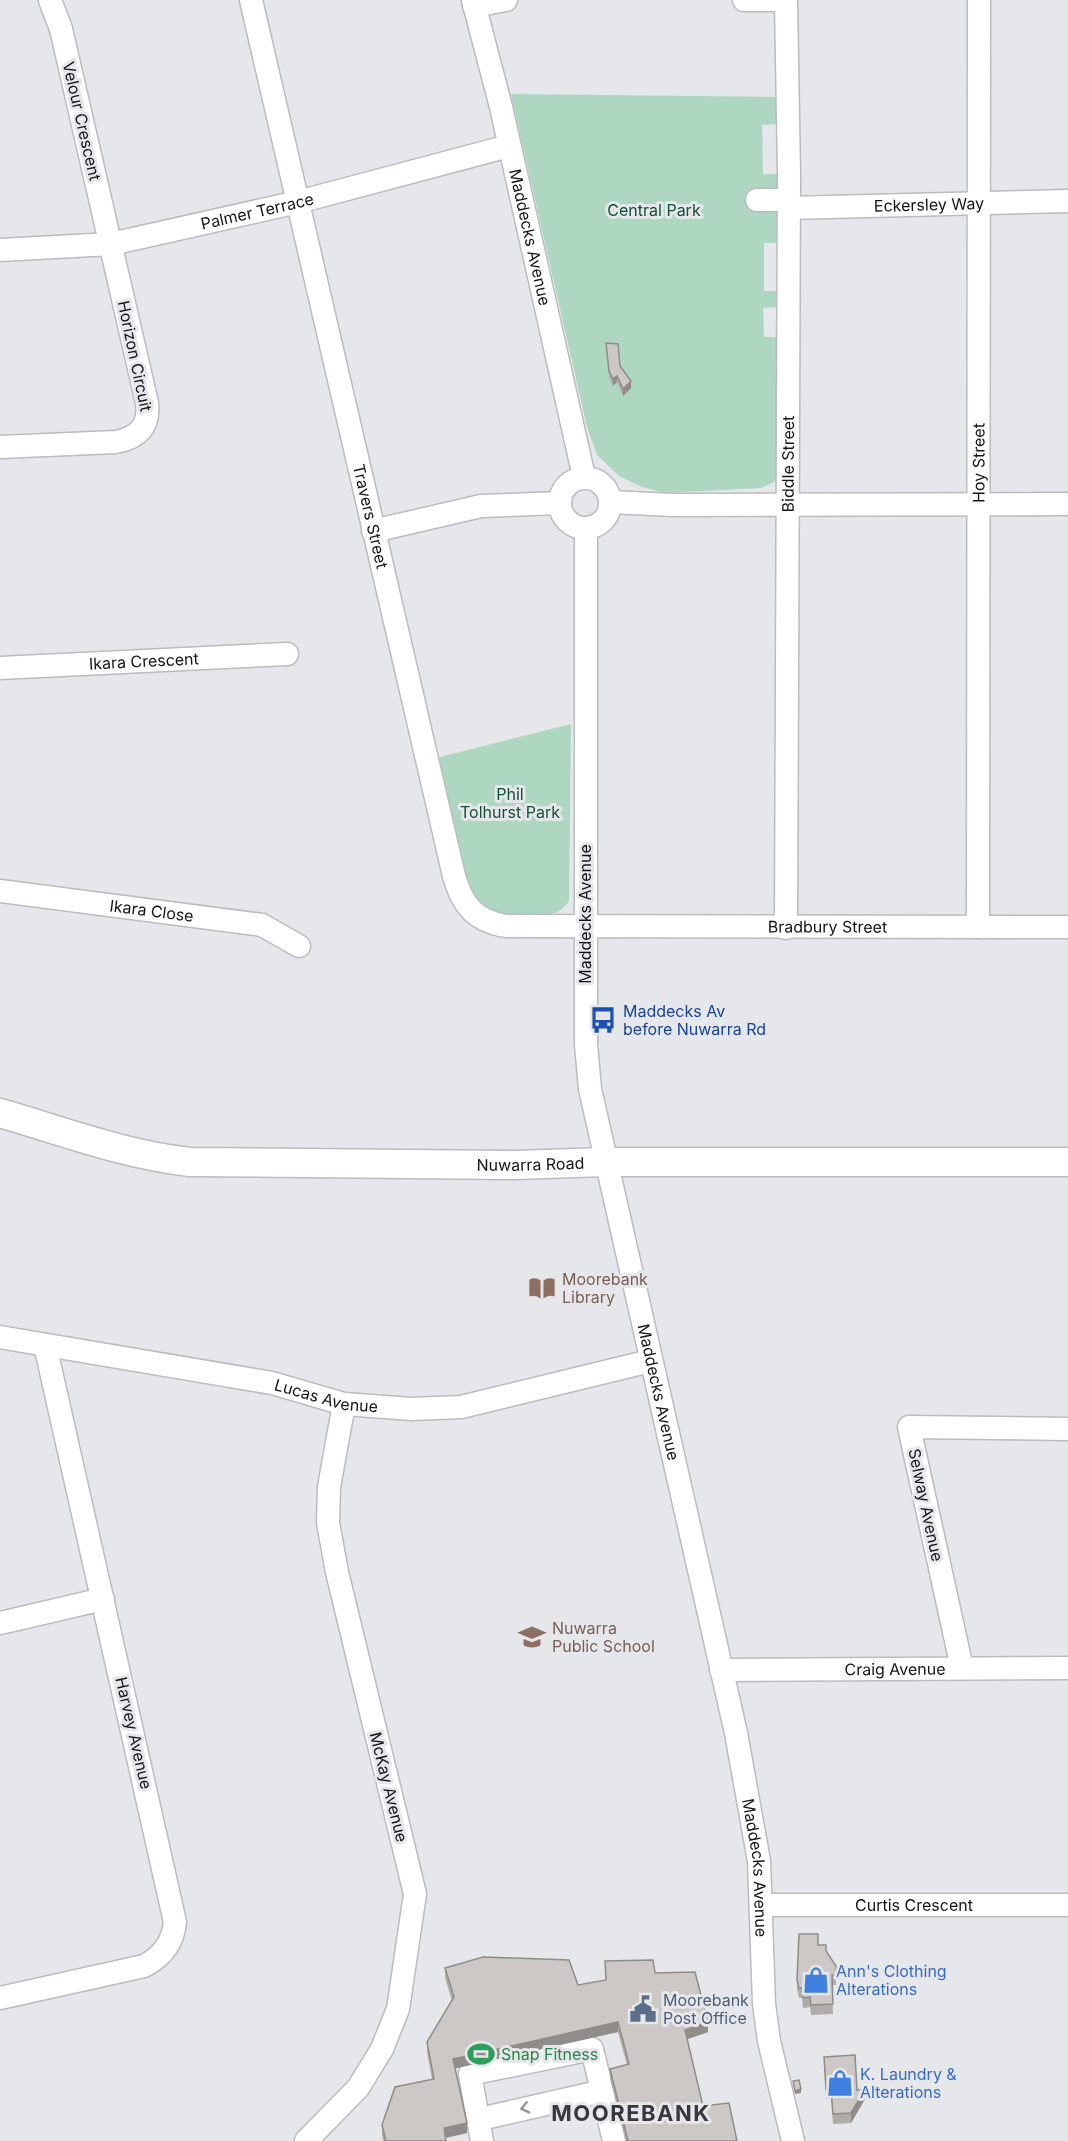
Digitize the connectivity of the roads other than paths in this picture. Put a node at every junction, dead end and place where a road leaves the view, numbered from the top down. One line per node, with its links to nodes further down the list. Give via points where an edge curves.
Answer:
1 (50, 0): 14 (street, Velour Crescent, via 61,29)
2 (251, 0): 11 (street, Travers Street)
3 (506, 0): 7 (street)
4 (744, 0): 5 (street)
5 (786, 0): 12 (street, Biddle Street)
6 (979, 0): 13 (street, Hoy Street)
7 (473, 3): 8 (street, Maddecks Avenue)
8 (509, 146): 11 (street, Palmer Terrace); 17 (street, Maddecks Avenue)
9 (757, 200): 12 (street, Eckersley Way)
10 (1068, 201): 13 (street, Eckersley Way)
11 (298, 202): 14 (street, Palmer Terrace); 24 (street, Travers Street)
12 (789, 204): 13 (street, Eckersley Way); 20 (street, Biddle Street)
13 (980, 204): 22 (street, Hoy Street)
14 (111, 243): 15 (street, Palmer Terrace); 16 (street, Horizon Circuit, via 147,403 145,426 133,437 116,442)
15 (0, 250)
16 (0, 447)
17 (584, 477): 18 (street, via 604,486); 19 (street, via 564,488)
18 (610, 502): 20 (street); 23 (street, via 602,522)
19 (560, 503): 23 (street, via 571,524); 24 (street, via 481,506)
20 (788, 504): 22 (street); 31 (street, Biddle Street)
21 (1068, 504): 22 (street)
22 (978, 505): 29 (street, Hoy Street)
23 (586, 528): 28 (street, Maddecks Avenue)
24 (373, 531): 28 (street, Travers Street, via 459,894 478,918 491,924)
25 (287, 654): 26 (street, Ikara Crescent)
26 (0, 668)
27 (0, 891): 32 (street, Ikara Close, via 262,925)
28 (586, 927): 31 (street, Bradbury Street); 34 (street, Maddecks Avenue, via 587,1066)
29 (978, 927): 30 (street, Bradbury Street); 31 (street, Bradbury Street)
30 (1068, 927)
31 (786, 928)
32 (299, 946)
33 (0, 1113): 34 (main road, Nuwarra Road, via 121,1149 190,1162)
34 (604, 1162): 35 (main road, Nuwarra Road); 38 (street, Maddecks Avenue)
35 (1068, 1162)
36 (0, 1337): 37 (street, Lucas Avenue)
37 (45, 1345): 39 (street, Lucas Avenue, via 272,1383); 41 (street, Harvey Avenue)
38 (650, 1361): 39 (street, Lucas Avenue, via 462,1407 412,1409); 45 (street, Maddecks Avenue)
39 (344, 1404): 52 (street, McKay Avenue, via 329,1487 328,1523 416,1894 398,2009 382,2049 358,2088)
40 (1068, 1429): 43 (street, Selway Avenue, via 909,1427)
41 (103, 1599): 42 (street); 48 (street, Harvey Avenue, via 174,1910 174,1931 164,1952 144,1966)
42 (0, 1623)
43 (962, 1668): 44 (street, Craig Avenue); 45 (street, Craig Avenue)
44 (1068, 1668)
45 (721, 1670): 46 (street, Maddecks Avenue, via 752,1815)
46 (761, 1905): 47 (street, Curtis Crescent); 53 (street, Maddecks Avenue, via 769,2041)
47 (1068, 1905)
48 (0, 1998)
49 (603, 2091): 50 (street, one-way to 50); 50 (street, via 592,2049 470,2074); 51 (street)
50 (481, 2130)
51 (607, 2139)
52 (306, 2141)
53 (793, 2141)

